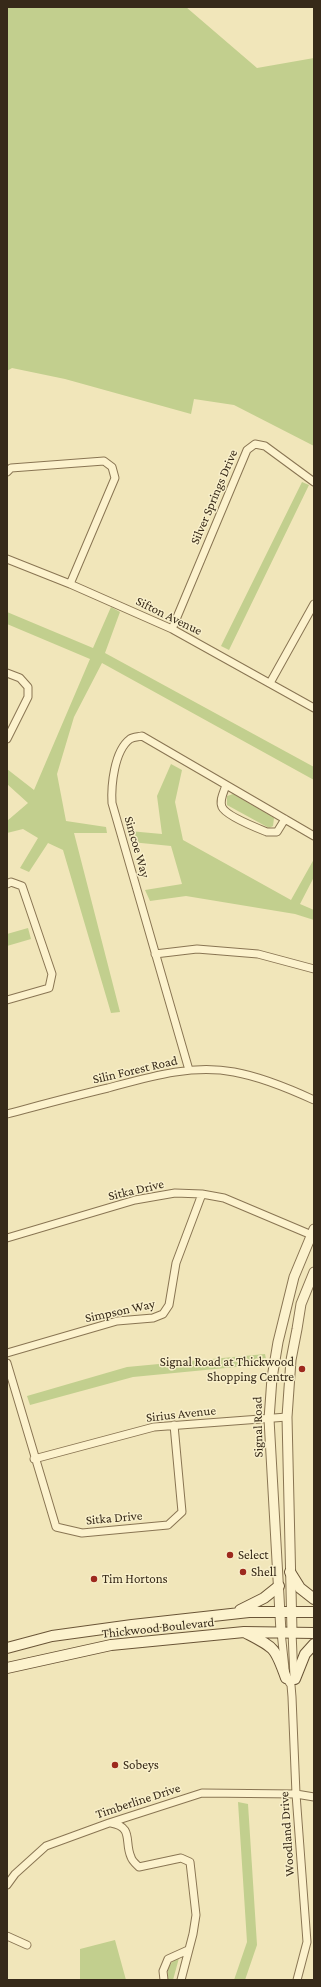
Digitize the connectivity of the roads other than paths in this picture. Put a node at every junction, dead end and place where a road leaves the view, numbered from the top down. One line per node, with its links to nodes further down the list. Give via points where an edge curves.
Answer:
1 (7, 472): 4 (street, via 11,468 104,461 112,467 114,478)
2 (314, 482): 6 (street, Silver Springs Drive, via 265,446 255,444 247,450)
3 (7, 559): 4 (street, Sifton Avenue)
4 (70, 584): 6 (street, Sifton Avenue)
5 (314, 604): 8 (street)
6 (172, 629): 8 (street, Sifton Avenue)
7 (7, 673): 10 (street, via 20,678 28,687 28,697)
8 (270, 683): 9 (street, Sifton Avenue)
9 (314, 708)
10 (7, 739)
11 (226, 785): 12 (street, Simcoe Way); 12 (street, via 221,799 222,807 227,812 272,833 277,832); 15 (street, Simcoe Way, via 142,736 130,738 122,748 111,783 112,804)
12 (285, 819): 13 (street, Simcoe Way)
13 (314, 836)
14 (7, 884): 17 (street, via 12,882 22,886 52,974 49,988)
15 (154, 954): 16 (street, via 197,949 258,954); 18 (street, Simcoe Way)
16 (314, 969)
17 (7, 1000)
18 (189, 1070): 19 (street, Silin Forest Road, via 217,1070 248,1075); 20 (street, Silin Forest Road, via 161,1074)
19 (314, 1100)
20 (7, 1114)
21 (202, 1194): 22 (street, Sitka Drive, via 237,1202); 23 (street, Sitka Drive, via 175,1193 149,1196); 25 (street, Simpson Way, via 176,1263 169,1305 163,1314 153,1318 117,1321)
22 (313, 1233): 28 (street, Signal Road, via 294,1276 284,1315 272,1378)
23 (7, 1238)
24 (314, 1272): 27 (street, via 302,1304 295,1337)
25 (7, 1353)
26 (7, 1364): 30 (street, Sitka Drive)
27 (287, 1417): 28 (street, Sirius Avenue); 31 (street)
28 (269, 1419): 29 (street, Sirius Avenue); 32 (street, Signal Road)
29 (174, 1426): 30 (street, Sirius Avenue, via 154,1427); 30 (street, Sitka Drive, via 182,1512 168,1525 82,1533 56,1527)
30 (34, 1459)
31 (290, 1572): 33 (main road, via 300,1588); 35 (street)
32 (279, 1586): 34 (street, Signal Road); 37 (main road, via 251,1606)
33 (314, 1599)
34 (280, 1612): 35 (main road, Thickwood Boulevard); 37 (main road, Thickwood Boulevard); 39 (street, Signal Road)
35 (291, 1612): 36 (main road, Thickwood Boulevard); 39 (street)
36 (314, 1612)
37 (228, 1615): 42 (main road, Thickwood Boulevard, via 60,1635)
38 (244, 1632): 39 (main road, Thickwood Boulevard); 43 (main road, Thickwood Boulevard, via 111,1644); 44 (main road, via 271,1647)
39 (287, 1632): 40 (main road, Thickwood Boulevard); 44 (street, Woodland Drive); 44 (street, Woodland Drive)
40 (314, 1632)
41 (314, 1644): 44 (main road, via 305,1654)
42 (7, 1648)
43 (7, 1668)
44 (290, 1681): 45 (street, Woodland Drive)
45 (296, 1794): 46 (street, Timberline Drive); 47 (street, Timberline Drive, via 202,1793); 54 (street, Woodland Drive, via 307,1942)
46 (314, 1796)
47 (109, 1823): 48 (street, Timberline Drive, via 46,1846 15,1874); 51 (street, via 120,1825 126,1832 131,1857 139,1867 181,1858 190,1862 196,1915)
48 (7, 1886)
49 (7, 1936): 50 (street)
50 (27, 1945)
51 (188, 1950): 52 (street, via 168,1959 163,1971); 53 (street)
52 (164, 1980)
53 (181, 1980)
54 (297, 1980)

